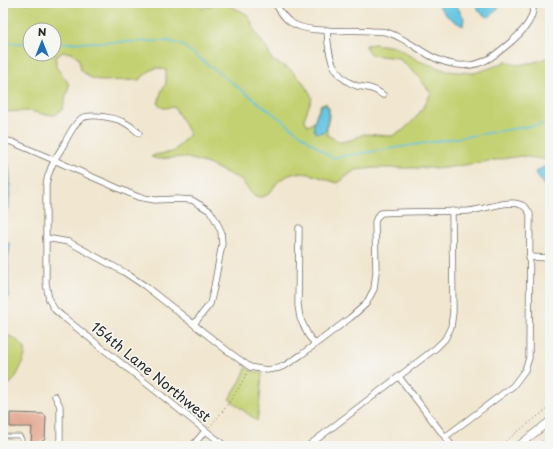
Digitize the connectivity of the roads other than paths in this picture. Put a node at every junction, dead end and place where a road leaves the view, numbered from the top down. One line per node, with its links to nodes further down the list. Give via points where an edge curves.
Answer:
1 (275, 3): 3 (street, via 280,13 291,22 304,28)
2 (533, 3): 3 (street, via 532,18 518,36 491,58 471,65 446,63 390,33)
3 (327, 30): 4 (street, via 330,58 340,76 352,84 373,89)
4 (383, 95)
5 (139, 133): 7 (street, 154th Lane Northwest, via 118,120 90,116 81,119 72,130)
6 (3, 140): 7 (street)
7 (54, 160): 10 (street, 154th Lane Northwest, via 46,185); 13 (street, via 138,197 155,200 192,200 210,211 220,231 222,244 210,304)
8 (452, 211): 11 (street, via 469,211 512,203 524,205 530,214); 14 (street, via 381,213 376,222 376,272 374,289 369,299 350,318); 15 (street, via 451,327 445,339 436,348)
9 (299, 228): 14 (street, via 298,305 300,318)
10 (46, 238): 13 (street, via 69,242 124,272); 18 (street, 154th Lane Northwest, via 46,283 49,300 55,310)
11 (529, 257): 12 (street); 20 (street, via 529,358 525,370 513,386)
12 (550, 258)
13 (194, 324): 14 (street, via 250,367 267,370 286,365)
14 (315, 344)
15 (400, 377): 20 (street); 25 (street)
16 (55, 396): 22 (street, via 60,406)
17 (550, 421): 27 (street)
18 (206, 431): 23 (street); 24 (street, 154th Lane Northwest)
19 (3, 436): 21 (lane, via 20,436)
20 (445, 437): 26 (street)
21 (22, 446)
22 (60, 446)
23 (191, 446)
24 (225, 446)
25 (308, 446)
26 (452, 446)
27 (518, 446)

